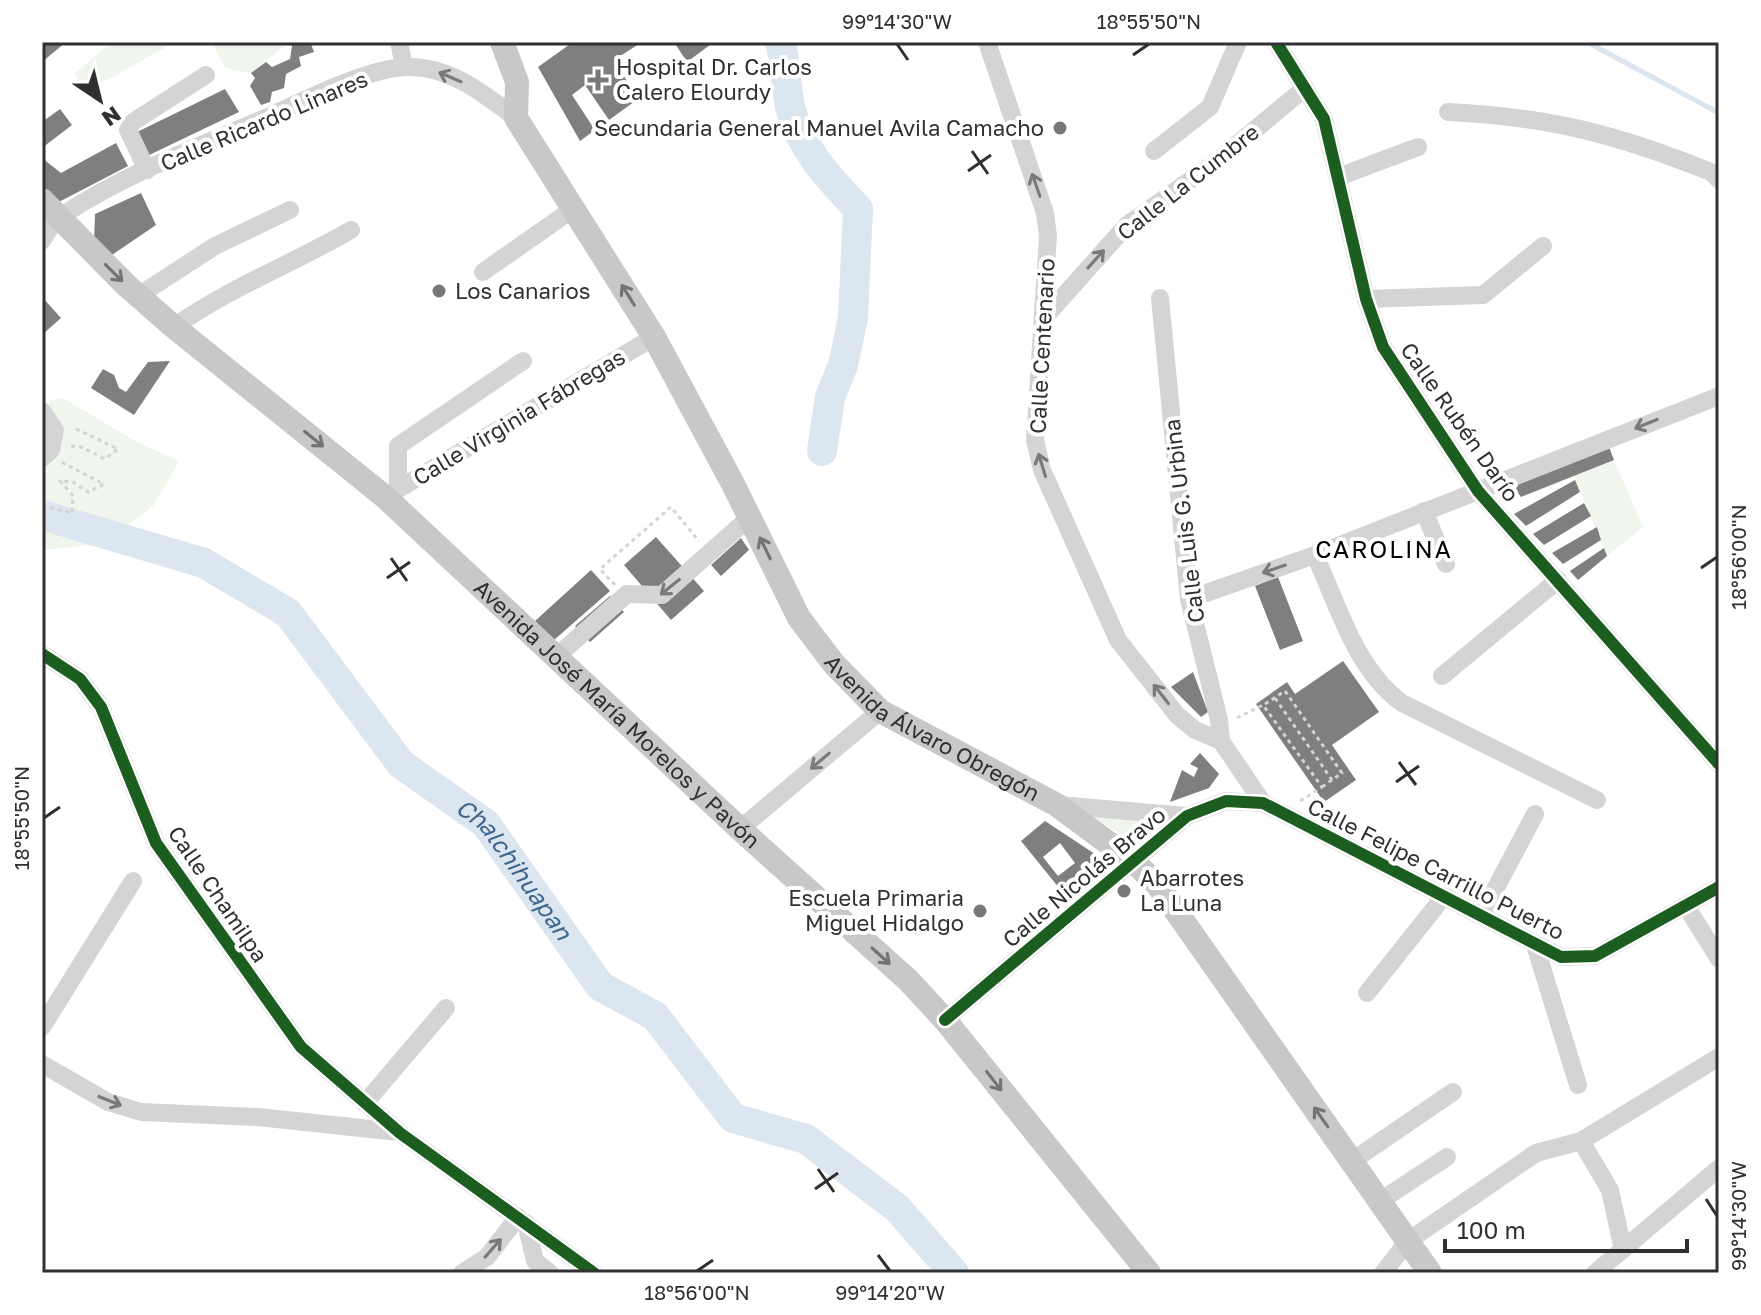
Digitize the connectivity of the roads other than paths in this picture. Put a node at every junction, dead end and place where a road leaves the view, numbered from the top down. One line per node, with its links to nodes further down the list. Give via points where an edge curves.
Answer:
1 (399, 42): 6 (street)
2 (502, 42): 10 (main road, via 517,82)
3 (987, 42): 26 (street, Calle Centenario, one-way to 3, via 1045,213)
4 (1238, 42): 12 (street, via 1210,107)
5 (1276, 42): 8 (street, Calle Rubén Darío)
6 (404, 66): 10 (street, Calle Ricardo Linares, one-way to 6, via 456,78); 13 (street, Calle Ricardo Linares, via 336,86)
7 (206, 75): 13 (street, via 128,130)
8 (1305, 88): 15 (street, Calle Rubén Darío, via 1324,119); 26 (street, Calle La Cumbre, one-way to 8, via 1127,225 1216,162)
9 (1448, 112): 14 (street, via 1550,121 1632,140)
10 (516, 118): 17 (main road, Avenida Álvaro Obregón)
11 (1418, 147): 15 (street)
12 (1154, 151)
13 (147, 170): 16 (street, Calle Ricardo Linares)
14 (1715, 176)
15 (1338, 177): 25 (street, Calle Rubén Darío)
16 (50, 209): 20 (street); 23 (main road, Avenida José María Morelos y Pavón, one-way to 23)
17 (573, 209): 22 (street); 28 (main road, Avenida Álvaro Obregón, one-way to 17)
18 (290, 210): 23 (street, via 215,246)
19 (351, 230): 27 (street, via 215,298)
20 (42, 241)
21 (1543, 246): 25 (street, via 1483,295)
22 (483, 272)
23 (138, 296): 27 (main road, Avenida José María Morelos y Pavón)
24 (1160, 298): 40 (street, Calle Luis G. Urbina)
25 (1366, 299): 33 (street, Calle Rubén Darío, via 1383,347)
26 (1044, 318): 45 (street, Calle Centenario, one-way to 26, via 1177,715 1118,640 1042,470 1035,440)
27 (174, 327): 34 (main road, Avenida José María Morelos y Pavón, one-way to 34)
28 (654, 337): 34 (street, Calle Virginia Fábregas); 36 (main road, Avenida Álvaro Obregón)
29 (523, 361): 34 (street, via 398,446)
30 (1719, 396): 33 (street, one-way to 33)
31 (44, 414): 32 (street, via 55,430)
32 (48, 458)
33 (1478, 491): 35 (street); 39 (street, Calle Rubén Darío)
34 (391, 493): 42 (main road, Avenida José María Morelos y Pavón)
35 (1424, 511): 37 (street); 38 (street)
36 (750, 517): 42 (street, one-way to 42, via 662,595 627,594); 44 (main road, Avenida Álvaro Obregón, one-way to 36, via 799,618)
37 (1315, 555): 40 (street, one-way to 40); 48 (street, via 1379,687)
38 (1446, 564)
39 (1558, 580): 43 (street); 47 (street, Calle Rubén Darío)
40 (1189, 599): 45 (street, Calle Luis G. Urbina)
41 (42, 654): 71 (street, Calle Chamilpa, via 80,679 101,707 156,843 283,1024)
42 (557, 656): 54 (main road, Avenida José María Morelos y Pavón)
43 (1442, 676)
44 (880, 711): 51 (main road, Avenida Álvaro Obregón); 54 (street, one-way to 54)
45 (1221, 741): 46 (street)
46 (1238, 763): 49 (street); 50 (street)
47 (1719, 764)
48 (1597, 800)
49 (1226, 801): 50 (street, Calle Nicolás Bravo); 53 (street, Calle Nicolás Bravo)
50 (1263, 803): 58 (street, Calle Felipe Carrillo Puerto)
51 (1057, 805): 53 (street); 55 (main road, Avenida Álvaro Obregón)
52 (1535, 814): 60 (street)
53 (1187, 816): 55 (street, Calle Nicolás Bravo)
54 (740, 829): 65 (main road, Avenida José María Morelos y Pavón, one-way to 65, via 908,980)
55 (1134, 862): 65 (street, Calle Nicolás Bravo); 75 (main road, Avenida Álvaro Obregón, one-way to 55, via 1157,884)
56 (133, 881): 66 (street)
57 (1719, 887): 59 (street, Calle Felipe Carrillo Puerto)
58 (1445, 895): 60 (street, Calle Felipe Carrillo Puerto); 63 (street)
59 (1686, 906): 61 (street, Calle Felipe Carrillo Puerto, via 1595,956 1561,957); 62 (street)
60 (1482, 914): 61 (street, Calle Felipe Carrillo Puerto)
61 (1535, 945): 69 (street)
62 (1719, 959)
63 (1367, 993)
64 (446, 1008): 71 (street)
65 (945, 1020): 84 (main road, Avenida José María Morelos y Pavón, one-way to 84)
66 (42, 1027)
67 (1719, 1057): 73 (street)
68 (42, 1064): 72 (street, one-way to 72, via 108,1102 141,1112 258,1117)
69 (1578, 1085)
70 (1453, 1092): 75 (street)
71 (365, 1103): 72 (street, Calle Chamilpa)
72 (400, 1133): 78 (street, Calle Chamilpa)
73 (1581, 1141): 79 (street, via 1536,1153); 80 (street, via 1610,1190)
74 (1447, 1157): 77 (street)
75 (1352, 1161): 77 (main road, Avenida Álvaro Obregón)
76 (1719, 1168): 80 (street)
77 (1380, 1201): 79 (main road, Avenida Álvaro Obregón)
78 (522, 1220): 81 (street, one-way to 78, via 487,1257); 82 (street, via 535,1261); 83 (street, Calle Chamilpa)
79 (1408, 1241): 85 (street); 86 (main road, Avenida Álvaro Obregón)
80 (1623, 1250): 87 (street)
81 (462, 1273)
82 (550, 1273)
83 (594, 1273)
84 (1149, 1273)
85 (1383, 1273)
86 (1430, 1273)
87 (1595, 1273)

